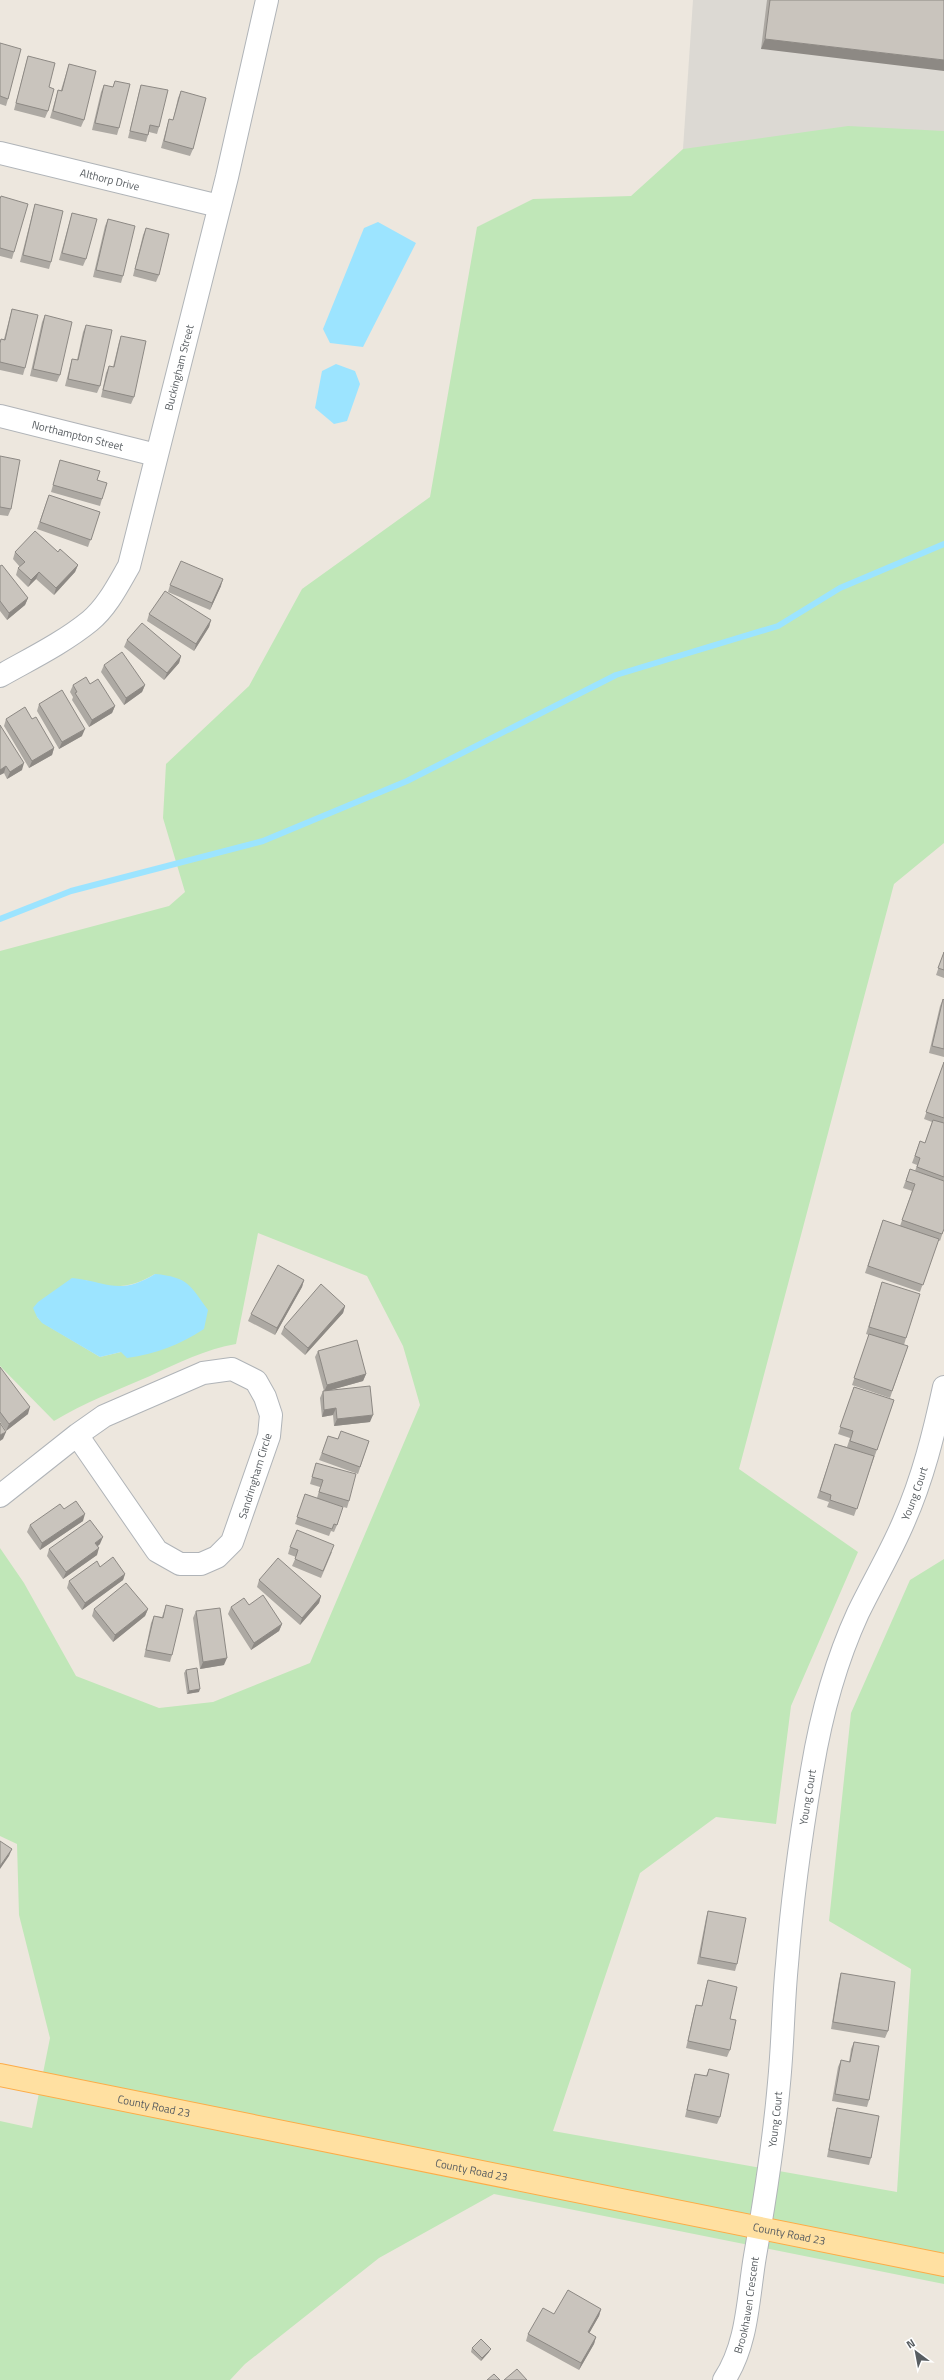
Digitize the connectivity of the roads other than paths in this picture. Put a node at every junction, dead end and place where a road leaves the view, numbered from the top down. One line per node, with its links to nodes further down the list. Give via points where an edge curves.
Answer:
1 (267, 0): 3 (street, Buckingham Street)
2 (0, 153): 3 (street, Althorp Drive)
3 (219, 206): 5 (street, Buckingham Street)
4 (0, 416): 5 (street, Northampton Street)
5 (156, 456): 6 (street, Buckingham Street, via 129,566 113,594 90,621)
6 (0, 676)
7 (944, 1388): 11 (street, Young Court, via 923,1472 905,1520 858,1613 845,1645 832,1680 820,1726 797,1873 787,1963 779,2084)
8 (77, 1435): 8 (street, Sandringham Circle, via 157,1551 180,1564 200,1564 218,1557 232,1542 269,1436 271,1415 265,1396 256,1381 232,1369 203,1373 104,1416); 9 (street, Sandringham Circle)
9 (0, 1496)
10 (0, 2075): 11 (main road, County Road 23)
11 (760, 2228): 12 (main road, County Road 23); 13 (street, Brookhaven Crescent, via 742,2338 731,2370)
12 (944, 2265)
13 (724, 2380)

